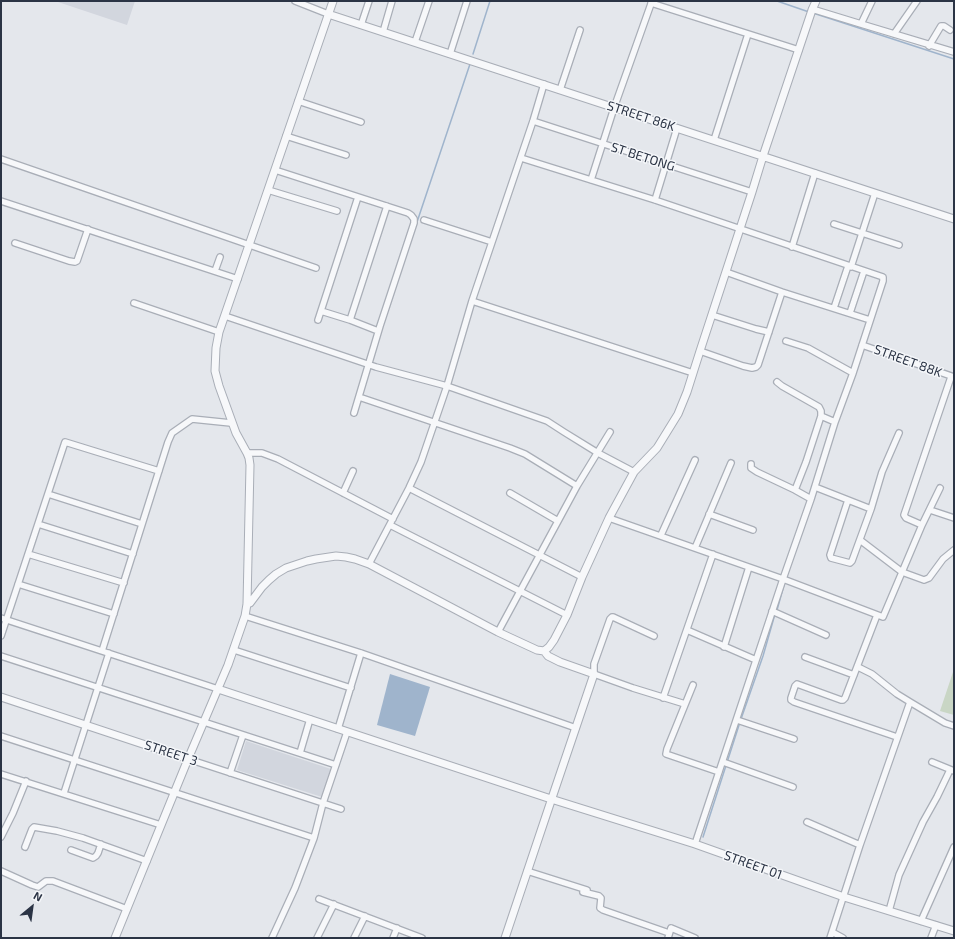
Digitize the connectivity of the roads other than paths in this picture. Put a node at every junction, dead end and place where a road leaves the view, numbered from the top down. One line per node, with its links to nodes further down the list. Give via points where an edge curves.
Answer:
1 (295, 1): 12 (street)
2 (332, 1): 12 (street)
3 (369, 1): 14 (street)
4 (392, 1): 17 (street)
5 (429, 1): 20 (street)
6 (467, 1): 24 (street)
7 (816, 1): 11 (street)
8 (872, 1): 13 (street)
9 (917, 1): 19 (street)
10 (652, 2): 18 (street); 28 (street)
11 (811, 11): 13 (street); 22 (street)
12 (328, 14): 14 (street, STREET 86K); 27 (street)
13 (861, 24): 19 (street)
14 (361, 25): 17 (street, STREET 86K)
15 (580, 30): 26 (street)
16 (950, 30): 21 (street, via 941,26)
17 (383, 32): 20 (street, STREET 86K)
18 (748, 34): 22 (street); 33 (street)
19 (894, 34): 21 (street)
20 (415, 42): 24 (street, STREET 86K)
21 (930, 46): 23 (street)
22 (798, 50): 36 (street)
23 (954, 52)
24 (450, 54): 25 (street, STREET 86K)
25 (544, 84): 26 (street, STREET 86K); 29 (street)
26 (560, 90): 28 (street, STREET 86K)
27 (298, 101): 30 (street); 32 (street)
28 (614, 108): 31 (street, STREET 86K); 34 (street)
29 (533, 121): 34 (street, ST BETONG); 37 (street)
30 (361, 122)
31 (677, 128): 33 (street, STREET 86K); 39 (street)
32 (286, 136): 35 (street); 40 (street)
33 (714, 140): 36 (street, STREET 86K)
34 (602, 144): 39 (street, ST BETONG); 42 (street)
35 (346, 155)
36 (763, 156): 41 (street, STREET 86K); 44 (street)
37 (521, 158): 42 (street); 57 (street)
38 (1, 159): 59 (street)
39 (666, 164): 44 (street, ST BETONG); 47 (street)
40 (275, 170): 43 (street); 46 (street)
41 (815, 173): 45 (street, STREET 86K); 61 (street)
42 (591, 180): 47 (street)
43 (268, 190): 50 (street); 59 (street)
44 (752, 192): 55 (street)
45 (875, 193): 51 (street, STREET 86K); 56 (street)
46 (358, 197): 49 (street); 73 (street)
47 (655, 200): 55 (street)
48 (1, 201): 54 (street)
49 (387, 206): 78 (street); 80 (street, via 408,213 414,222)
50 (337, 211)
51 (954, 219)
52 (424, 220): 57 (street)
53 (834, 224): 56 (street)
54 (88, 229): 58 (street, via 75,262); 66 (street)
55 (740, 230): 61 (street); 67 (street)
56 (862, 233): 60 (street); 63 (street)
57 (492, 242): 70 (street)
58 (15, 243)
59 (249, 245): 64 (street); 68 (street)
60 (899, 245)
61 (792, 247): 63 (street)
62 (220, 257): 66 (street)
63 (849, 266): 65 (street); 72 (street)
64 (316, 268)
65 (864, 271): 74 (street); 79 (street, via 883,277 884,281)
66 (216, 272): 68 (street)
67 (726, 272): 69 (street); 75 (street)
68 (238, 279): 76 (street)
69 (782, 292): 72 (street); 82 (street)
70 (472, 301): 87 (street); 91 (street)
71 (134, 303): 81 (street)
72 (834, 308): 74 (street)
73 (321, 311): 77 (street); 78 (street)
74 (850, 313): 79 (street)
75 (712, 315): 82 (street); 85 (street)
76 (225, 316): 81 (street); 86 (street)
77 (318, 320)
78 (350, 320): 80 (street)
79 (870, 320): 84 (street)
80 (378, 331): 86 (street)
81 (219, 332): 97 (street, via 215,371)
82 (769, 332): 85 (street, via 756,367 752,368)
83 (786, 341): 88 (street, via 808,348)
84 (862, 345): 88 (street); 89 (street, STREET 88K)
85 (700, 351): 87 (street)
86 (369, 364): 91 (street); 92 (street)
87 (693, 373): 107 (street, via 678,414 657,448)
88 (853, 373): 96 (street)
89 (953, 377): 128 (street, via 904,515)
90 (777, 382): 94 (street, via 820,407)
91 (447, 386): 95 (street); 101 (street, via 547,421)
92 (360, 397): 93 (street); 95 (street)
93 (354, 413)
94 (821, 416): 96 (street); 112 (street)
95 (434, 422): 108 (street, via 525,454); 110 (street)
96 (835, 422): 109 (street)
97 (232, 423): 100 (street); 105 (street, via 192,419 172,433)
98 (610, 432): 101 (street)
99 (899, 433): 118 (street, via 882,472)
100 (247, 452): 113 (street, via 278,458); 146 (street, via 250,465)
101 (598, 453): 107 (street); 108 (street)
102 (696, 460): 130 (street)
103 (731, 463): 120 (street)
104 (751, 464): 112 (street, via 751,468 757,472)
105 (159, 471): 115 (street, via 65,442); 126 (street)
106 (353, 471): 113 (street)
107 (634, 472): 121 (street)
108 (577, 486): 124 (street)
109 (814, 487): 116 (street); 117 (street)
110 (410, 488): 123 (street); 136 (street)
111 (940, 488): 119 (street)
112 (795, 490): 116 (street)
113 (343, 493): 123 (street)
114 (510, 493): 124 (street)
115 (48, 494): 125 (street); 126 (street)
116 (811, 499): 142 (street)
117 (848, 500): 118 (street); 131 (street, via 831,558 850,563)
118 (871, 509): 131 (street)
119 (930, 510): 122 (street); 128 (street)
120 (710, 514): 129 (street); 132 (street)
121 (609, 518): 130 (street); 141 (street)
122 (954, 518)
123 (393, 519): 127 (street)
124 (558, 521): 136 (street)
125 (38, 524): 134 (street); 135 (street)
126 (142, 524): 135 (street)
127 (390, 525): 138 (street); 145 (street)
128 (922, 525): 140 (street)
129 (753, 530)
130 (661, 536): 132 (street)
131 (860, 540): 140 (street)
132 (695, 548): 137 (street)
133 (954, 550): 140 (street, via 943,559 927,580)
134 (28, 554): 143 (street); 144 (street)
135 (133, 554): 143 (street)
136 (540, 554): 141 (street); 145 (street)
137 (713, 554): 139 (street); 153 (street)
138 (369, 564): 146 (street, via 336,556 297,564 276,574); 154 (street)
139 (749, 567): 142 (street); 158 (street)
140 (902, 572): 150 (street, via 883,617)
141 (582, 577): 149 (street)
142 (783, 579): 147 (street); 150 (street)
143 (124, 583): 148 (street)
144 (18, 584): 148 (street); 152 (street)
145 (520, 591): 149 (street); 154 (street)
146 (247, 604): 151 (street)
147 (775, 612): 155 (street); 166 (street)
148 (114, 614): 160 (street)
149 (566, 615): 161 (street, via 554,640)
150 (877, 615): 167 (street)
151 (245, 616): 159 (street); 163 (street)
152 (4, 619): 156 (street); 160 (street)
153 (687, 630): 158 (street); 175 (street)
154 (498, 632): 161 (street)
155 (826, 635)
156 (1, 636)
157 (654, 636): 168 (street, via 612,617 594,664)
158 (724, 647): 166 (street)
159 (234, 650): 172 (street); 173 (street)
160 (102, 651): 162 (street)
161 (544, 651): 168 (street, via 560,662)
162 (109, 653): 171 (street); 173 (street)
163 (361, 653): 172 (street); 183 (street)
164 (1, 656): 171 (street)
165 (805, 657): 169 (street)
166 (756, 660): 179 (street)
167 (858, 667): 169 (street); 176 (street, via 872,674)
168 (594, 674): 175 (street); 183 (street)
169 (854, 675): 188 (street, via 843,700 797,684 791,700)
170 (693, 685): 177 (street)
171 (98, 688): 180 (street); 181 (street)
172 (351, 688): 184 (street)
173 (218, 689): 178 (street, STREET 01); 180 (street)
174 (1, 697): 181 (street, STREET 3)
175 (663, 698): 177 (street)
176 (910, 702): 182 (street); 188 (street)
177 (685, 704): 198 (street, via 666,754)
178 (310, 720): 184 (street, STREET 01); 190 (street)
179 (737, 720): 189 (street); 194 (street)
180 (204, 722): 186 (street); 191 (street)
181 (86, 725): 191 (street, STREET 3); 192 (street)
182 (954, 726)
183 (576, 728): 204 (street)
184 (338, 729): 185 (street, STREET 01)
185 (347, 732): 195 (street); 204 (street, STREET 01)
186 (243, 735): 190 (street); 197 (street)
187 (1, 736): 192 (street)
188 (898, 737): 213 (street)
189 (794, 739)
190 (300, 753): 195 (street)
191 (188, 759): 197 (street, STREET 3); 202 (street)
192 (75, 760): 202 (street); 203 (street)
193 (932, 762): 196 (street)
194 (726, 763): 198 (street); 201 (street)
195 (336, 765): 205 (street)
196 (952, 770): 224 (street, via 923,822 899,875)
197 (230, 772): 205 (street, STREET 3)
198 (719, 772): 212 (street)
199 (1, 774): 200 (street)
200 (26, 781): 203 (street); 209 (street)
201 (792, 787)
202 (174, 792): 208 (street); 210 (street)
203 (64, 794): 208 (street)
204 (551, 799): 212 (street, STREET 01); 219 (street)
205 (323, 803): 206 (street, STREET 3); 210 (street)
206 (341, 809)
207 (807, 822): 213 (street)
208 (161, 825): 217 (street)
209 (1, 838)
210 (314, 838): 233 (street)
211 (100, 844): 214 (street, via 34,827); 216 (street, via 93,858); 217 (street)
212 (695, 844): 220 (street, STREET 01)
213 (860, 845): 220 (street)
214 (25, 847)
215 (954, 848): 226 (street)
216 (71, 850)
217 (147, 861): 223 (street)
218 (1, 871): 223 (street, via 38,887 46,881 53,881)
219 (527, 871): 231 (street, via 599,896 600,908 603,910); 238 (street)
220 (844, 897): 224 (street, STREET 01); 230 (street)
221 (319, 899): 222 (street)
222 (334, 904): 225 (street); 234 (street)
223 (127, 909): 232 (street)
224 (889, 911): 226 (street, STREET 01)
225 (365, 916): 228 (street); 235 (street)
226 (921, 921): 227 (street, STREET 01)
227 (936, 926): 229 (street, STREET 01); 241 (street)
228 (397, 928): 236 (street); 237 (street)
229 (954, 931)
230 (831, 935): 240 (street)
231 (668, 936): 239 (street, via 671,928)
232 (115, 938)
233 (272, 938)
234 (317, 938)
235 (354, 938)
236 (393, 938)
237 (422, 938)
238 (505, 938)
239 (695, 938)
240 (843, 938)
241 (931, 938)

